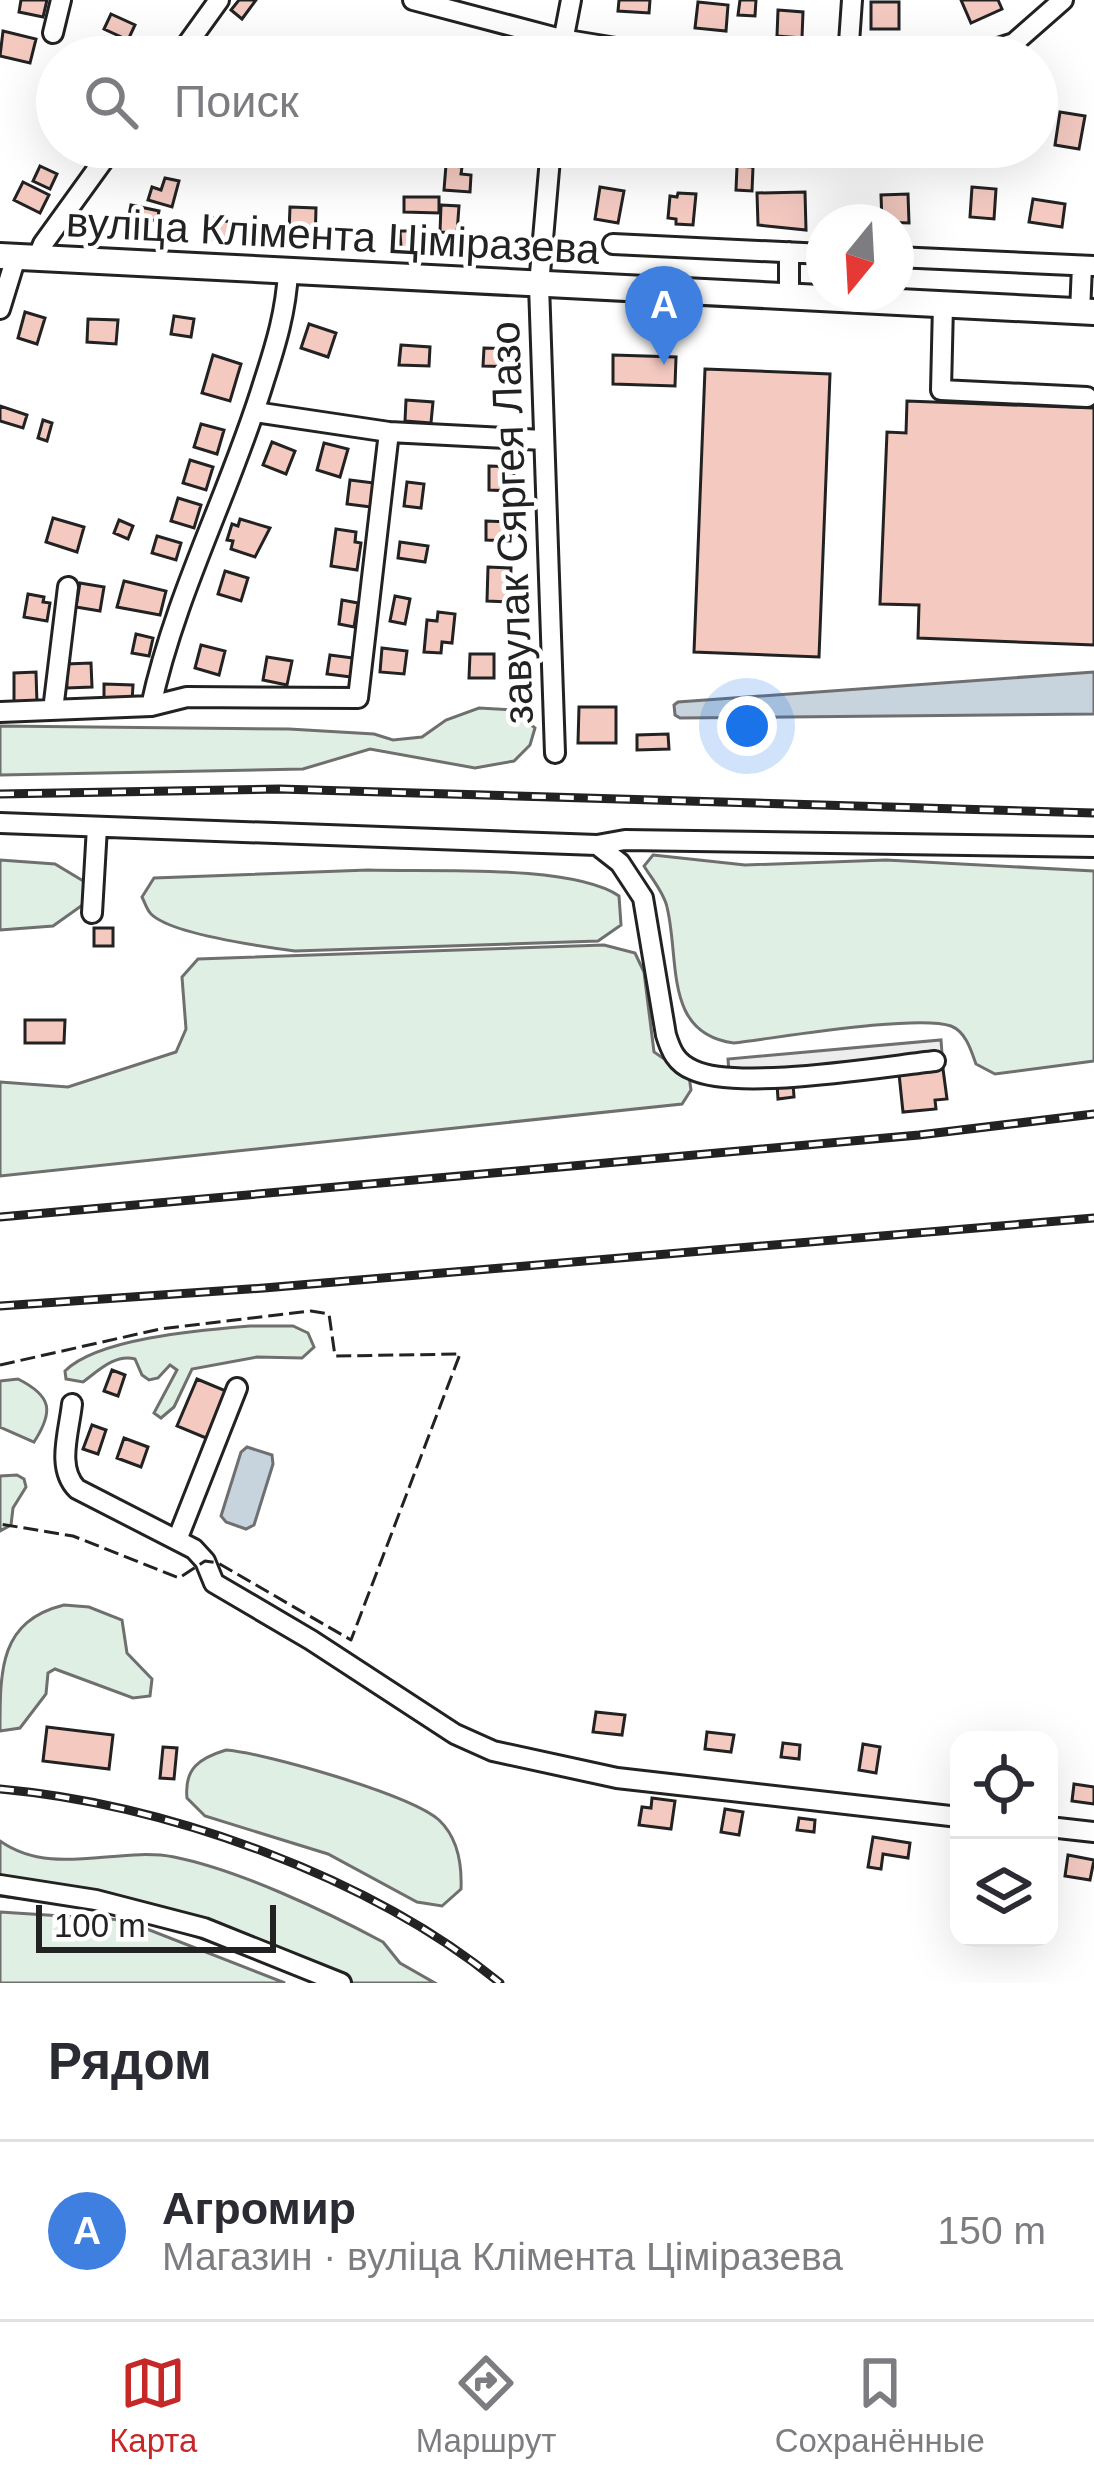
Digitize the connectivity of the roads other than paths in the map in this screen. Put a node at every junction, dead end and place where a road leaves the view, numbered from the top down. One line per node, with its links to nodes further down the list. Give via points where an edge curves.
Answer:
1 (61, 0): 7 (street)
2 (219, 0): 8 (street)
3 (413, 0): 9 (street)
4 (571, 0): 10 (street)
5 (852, 0): 11 (street)
6 (1063, 0): 12 (street)
7 (53, 33)
8 (193, 36)
9 (523, 36)
10 (563, 36)
11 (849, 36)
12 (1022, 36)
13 (98, 168): 18 (street, via 43,244)
14 (549, 168): 22 (street, завулак Сяргея Лазо)
15 (613, 244): 16 (street)
16 (789, 252): 17 (street); 23 (street)
17 (806, 253)
18 (18, 258): 21 (main road, вуліца Клімента Ціміразева); 25 (street)
19 (914, 258): 20 (street)
20 (1088, 266): 26 (street)
21 (288, 272): 22 (main road, вуліца Клімента Ціміразева); 28 (street, via 286,309)
22 (539, 285): 23 (main road, вуліца Клімента Ціміразева); 30 (street, завулак Сяргея Лазо)
23 (789, 299): 24 (main road, вуліца Клімента Ціміразева)
24 (943, 305): 26 (main road, вуліца Клімента Ціміразева); 27 (street, via 941,390)
25 (0, 309)
26 (1087, 312)
27 (1087, 397)
28 (255, 412): 29 (street); 32 (street, via 161,658)
29 (388, 432): 30 (street); 32 (street, via 358,698 188,697)
30 (544, 440): 35 (street, завулак Сяргея Лазо)
31 (68, 587): 33 (street)
32 (151, 706): 33 (street)
33 (53, 710): 34 (street)
34 (0, 712)
35 (555, 752)
36 (0, 824): 37 (street)
37 (97, 827): 38 (street); 40 (street)
38 (597, 845): 39 (street, via 625,839); 41 (street, via 643,898 665,1035 690,1070 727,1081)
39 (1094, 848)
40 (92, 913)
41 (935, 1061)
42 (237, 1388): 44 (street)
43 (72, 1404): 44 (street, via 68,1479)
44 (177, 1540): 45 (street, via 205,1561 214,1583 493,1751 617,1778)
45 (950, 1816)
46 (1058, 1828): 47 (street)
47 (1094, 1832)
48 (0, 1885): 49 (street, via 204,1928)
49 (341, 1983)

